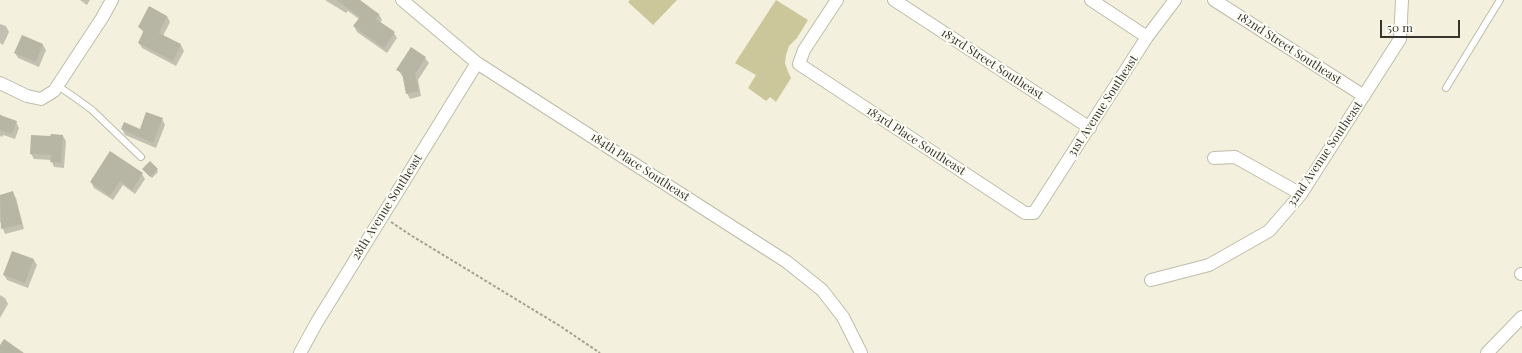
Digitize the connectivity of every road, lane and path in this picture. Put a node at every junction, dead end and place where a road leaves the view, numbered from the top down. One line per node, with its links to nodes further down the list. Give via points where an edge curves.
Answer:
1 (112, 0): 13 (street)
2 (402, 0): 11 (street, 184th Place Southeast)
3 (837, 0): 20 (street, 183rd Place Southeast, via 804,50 799,64 1025,213)
4 (894, 0): 16 (street, 183rd Street Southeast)
5 (1091, 0): 10 (street)
6 (1175, 0): 10 (street, 31st Avenue Southeast)
7 (1214, 0): 15 (street, 182nd Street Southeast)
8 (1402, 0): 15 (street, 32nd Avenue Southeast, via 1400,39)
9 (1500, 0): 14 (lane)
10 (1147, 37): 16 (street, 31st Avenue Southeast)
11 (477, 63): 21 (street, 28th Avenue Southeast); 24 (street, 184th Place Southeast, via 787,262 822,290 843,317)
12 (0, 83): 13 (street, via 27,96 41,99)
13 (58, 86): 17 (lane, via 87,106)
14 (1446, 88)
15 (1364, 96): 19 (street, 32nd Avenue Southeast)
16 (1090, 128): 20 (street, 31st Avenue Southeast)
17 (141, 157)
18 (1214, 158): 19 (street, via 1235,157)
19 (1301, 194): 22 (street, 32nd Avenue Southeast, via 1269,231 1209,265)
20 (1034, 213)
21 (382, 216): 25 (street, 28th Avenue Southeast); 26 (path)
22 (1151, 280)
23 (1522, 317): 27 (street)
24 (861, 352)
25 (300, 353)
26 (600, 353)
27 (1486, 353)

